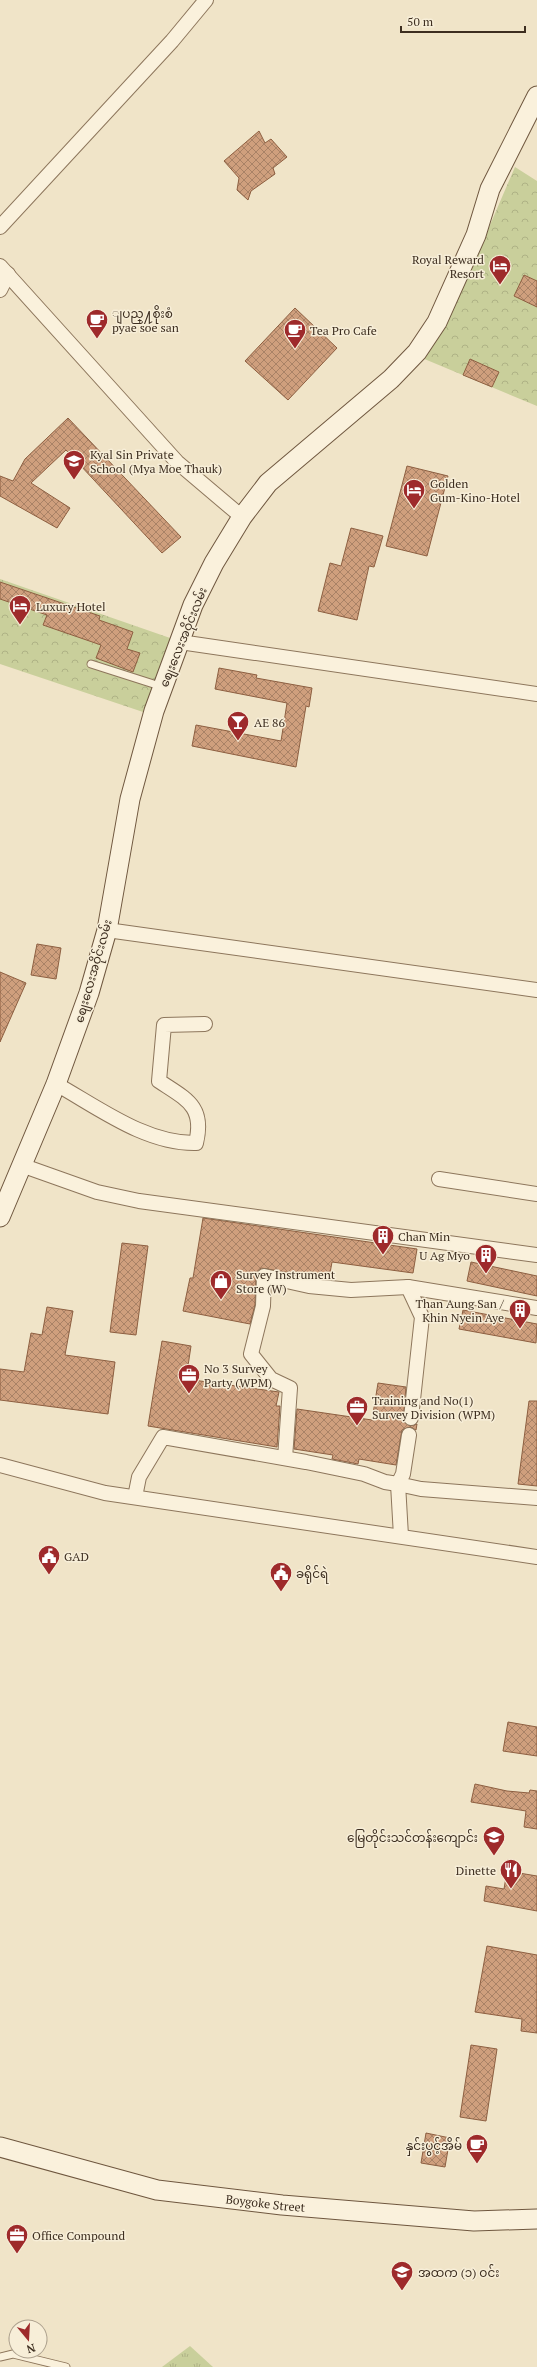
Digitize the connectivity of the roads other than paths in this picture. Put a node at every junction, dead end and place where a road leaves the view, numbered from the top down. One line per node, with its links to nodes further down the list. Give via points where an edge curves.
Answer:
1 (206, 0): 3 (street, via 172,41)
2 (537, 96): 6 (street, စျေးလေးအဝိုင်းလမ်း, via 490,189 476,235 437,322 417,352 391,379 268,483)
3 (0, 227)
4 (4, 270): 5 (street); 6 (street, via 177,462)
5 (0, 290)
6 (242, 517): 7 (street, စျေးလေးအဝိုင်းလမ်း, via 197,598)
7 (180, 642): 9 (street, စျေးလေးအဝိုင်းလမ်း); 10 (street)
8 (92, 664): 9 (lane)
9 (163, 687): 11 (street, စျေးလေးအဝိုင်းလမ်း, via 130,799)
10 (537, 694)
11 (107, 930): 12 (street); 14 (street, စျေးလေးအဝိုင်းလမ်း, via 89,993)
12 (537, 990)
13 (205, 1024): 14 (street, via 164,1025 159,1081 192,1103 200,1128 196,1143 178,1144 144,1133)
14 (56, 1084): 15 (street, စျေးလေးအဝိုင်းလမ်း)
15 (21, 1166): 18 (street, စျေးလေးအဝိုင်းလမ်း); 19 (street, via 97,1192 139,1201)
16 (440, 1179): 17 (street)
17 (537, 1194)
18 (0, 1217)
19 (537, 1256)
20 (408, 1287): 21 (street); 22 (street, via 422,1317); 24 (street, via 351,1290 309,1286 264,1276 263,1306 250,1354 271,1379 290,1388)
21 (537, 1308)
22 (411, 1418)
23 (409, 1435): 26 (street, via 403,1474)
24 (285, 1458): 26 (street, via 364,1474); 27 (street, via 163,1437 139,1477)
25 (0, 1465): 27 (street, via 105,1493)
26 (398, 1484): 28 (street, via 421,1489); 29 (street)
27 (135, 1497): 29 (street)
28 (537, 1498)
29 (401, 1536): 30 (street)
30 (537, 1557)
31 (0, 2147): 32 (street, Boygoke Street, via 157,2190 282,2205 474,2221)
32 (537, 2219)
33 (0, 2357): 34 (lane, via 13,2354)
34 (66, 2367)

